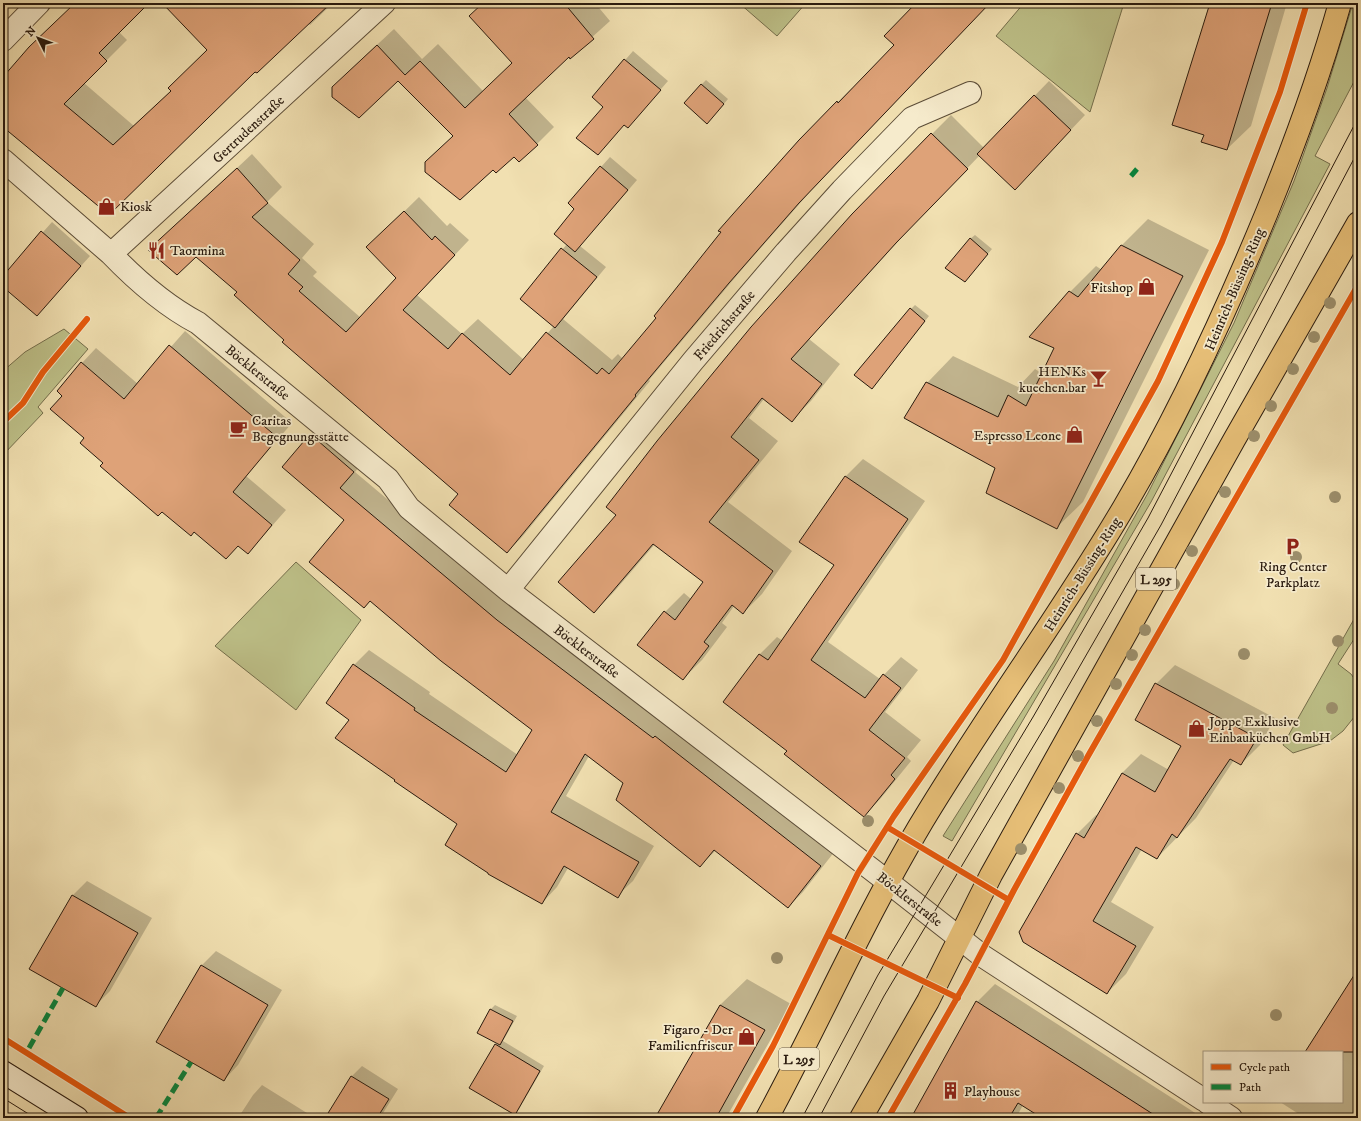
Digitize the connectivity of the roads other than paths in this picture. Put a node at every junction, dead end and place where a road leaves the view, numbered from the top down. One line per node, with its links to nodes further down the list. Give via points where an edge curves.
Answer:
1 (39, 3): 4 (street)
2 (384, 3): 8 (street, Gertrudenstraße)
3 (1340, 3): 10 (main road, Heinrich-Büssing-Ring / L 295, via 1316,84 1285,170 1209,348 1166,432 1123,509 960,759)
4 (3, 40)
5 (970, 93): 9 (street, Friedrichstraße, via 912,118 842,190 693,361)
6 (3, 160): 8 (street, Böcklerstraße)
7 (1358, 224): 11 (main road, L 295, via 1096,687)
8 (111, 254): 9 (street, Böcklerstraße, via 127,271 177,312 198,323 388,479 410,508)
9 (508, 590): 10 (street, Böcklerstraße)
10 (888, 882): 11 (street, Böcklerstraße); 16 (main road, Heinrich-Büssing-Ring / L 295)
11 (959, 937): 13 (street, Böcklerstraße, via 1002,969); 17 (main road, L 295, via 928,1001)
12 (3, 1072): 15 (street)
13 (1203, 1099)
14 (1208, 1103): 18 (street)
15 (76, 1118)
16 (767, 1118)
17 (861, 1118)
18 (1231, 1118)

